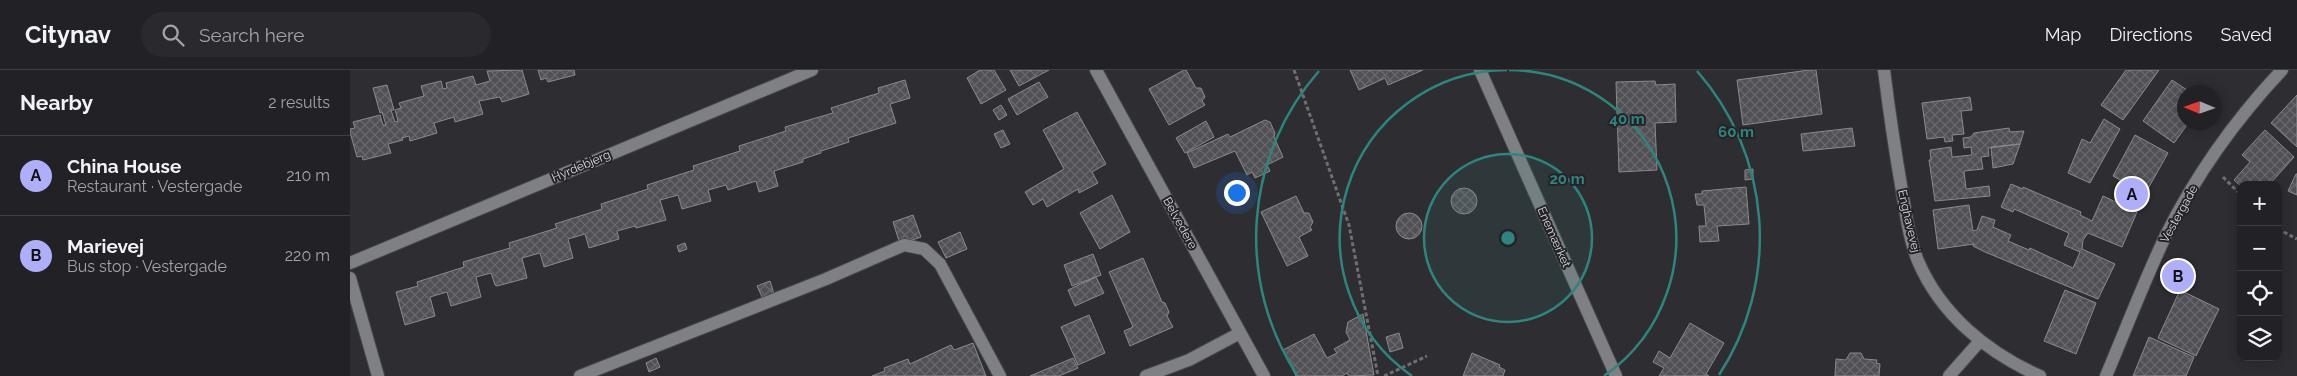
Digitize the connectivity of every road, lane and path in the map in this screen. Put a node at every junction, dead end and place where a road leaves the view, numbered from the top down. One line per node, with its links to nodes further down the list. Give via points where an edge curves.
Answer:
1 (812, 70): 9 (street, Hyrdebjerg)
2 (1096, 70): 11 (street, Belvedere)
3 (1294, 70): 20 (path, via 1349,225)
4 (1480, 70): 22 (street, Enemærket)
5 (1884, 70): 12 (street, Enghavevej, via 1910,234 1918,261 1932,287 1955,317)
6 (2282, 70): 25 (street, Vestergade, via 2227,136 2186,199 2166,235)
7 (2282, 231): 8 (path)
8 (2297, 239)
9 (350, 263)
10 (350, 278): 15 (street)
11 (1240, 333): 18 (street, via 1189,360); 19 (street, Belvedere)
12 (1980, 341): 14 (street, Enghavevej); 23 (street)
13 (1427, 356): 21 (path)
14 (2017, 371): 24 (street, Enghavevej)
15 (378, 376)
16 (580, 376): 17 (street, via 904,245 924,248 940,264)
17 (1000, 376)
18 (1146, 376)
19 (1264, 376)
20 (1378, 376)
21 (1384, 376)
22 (1616, 376)
23 (1949, 376)
24 (2040, 376)
25 (2106, 376)

